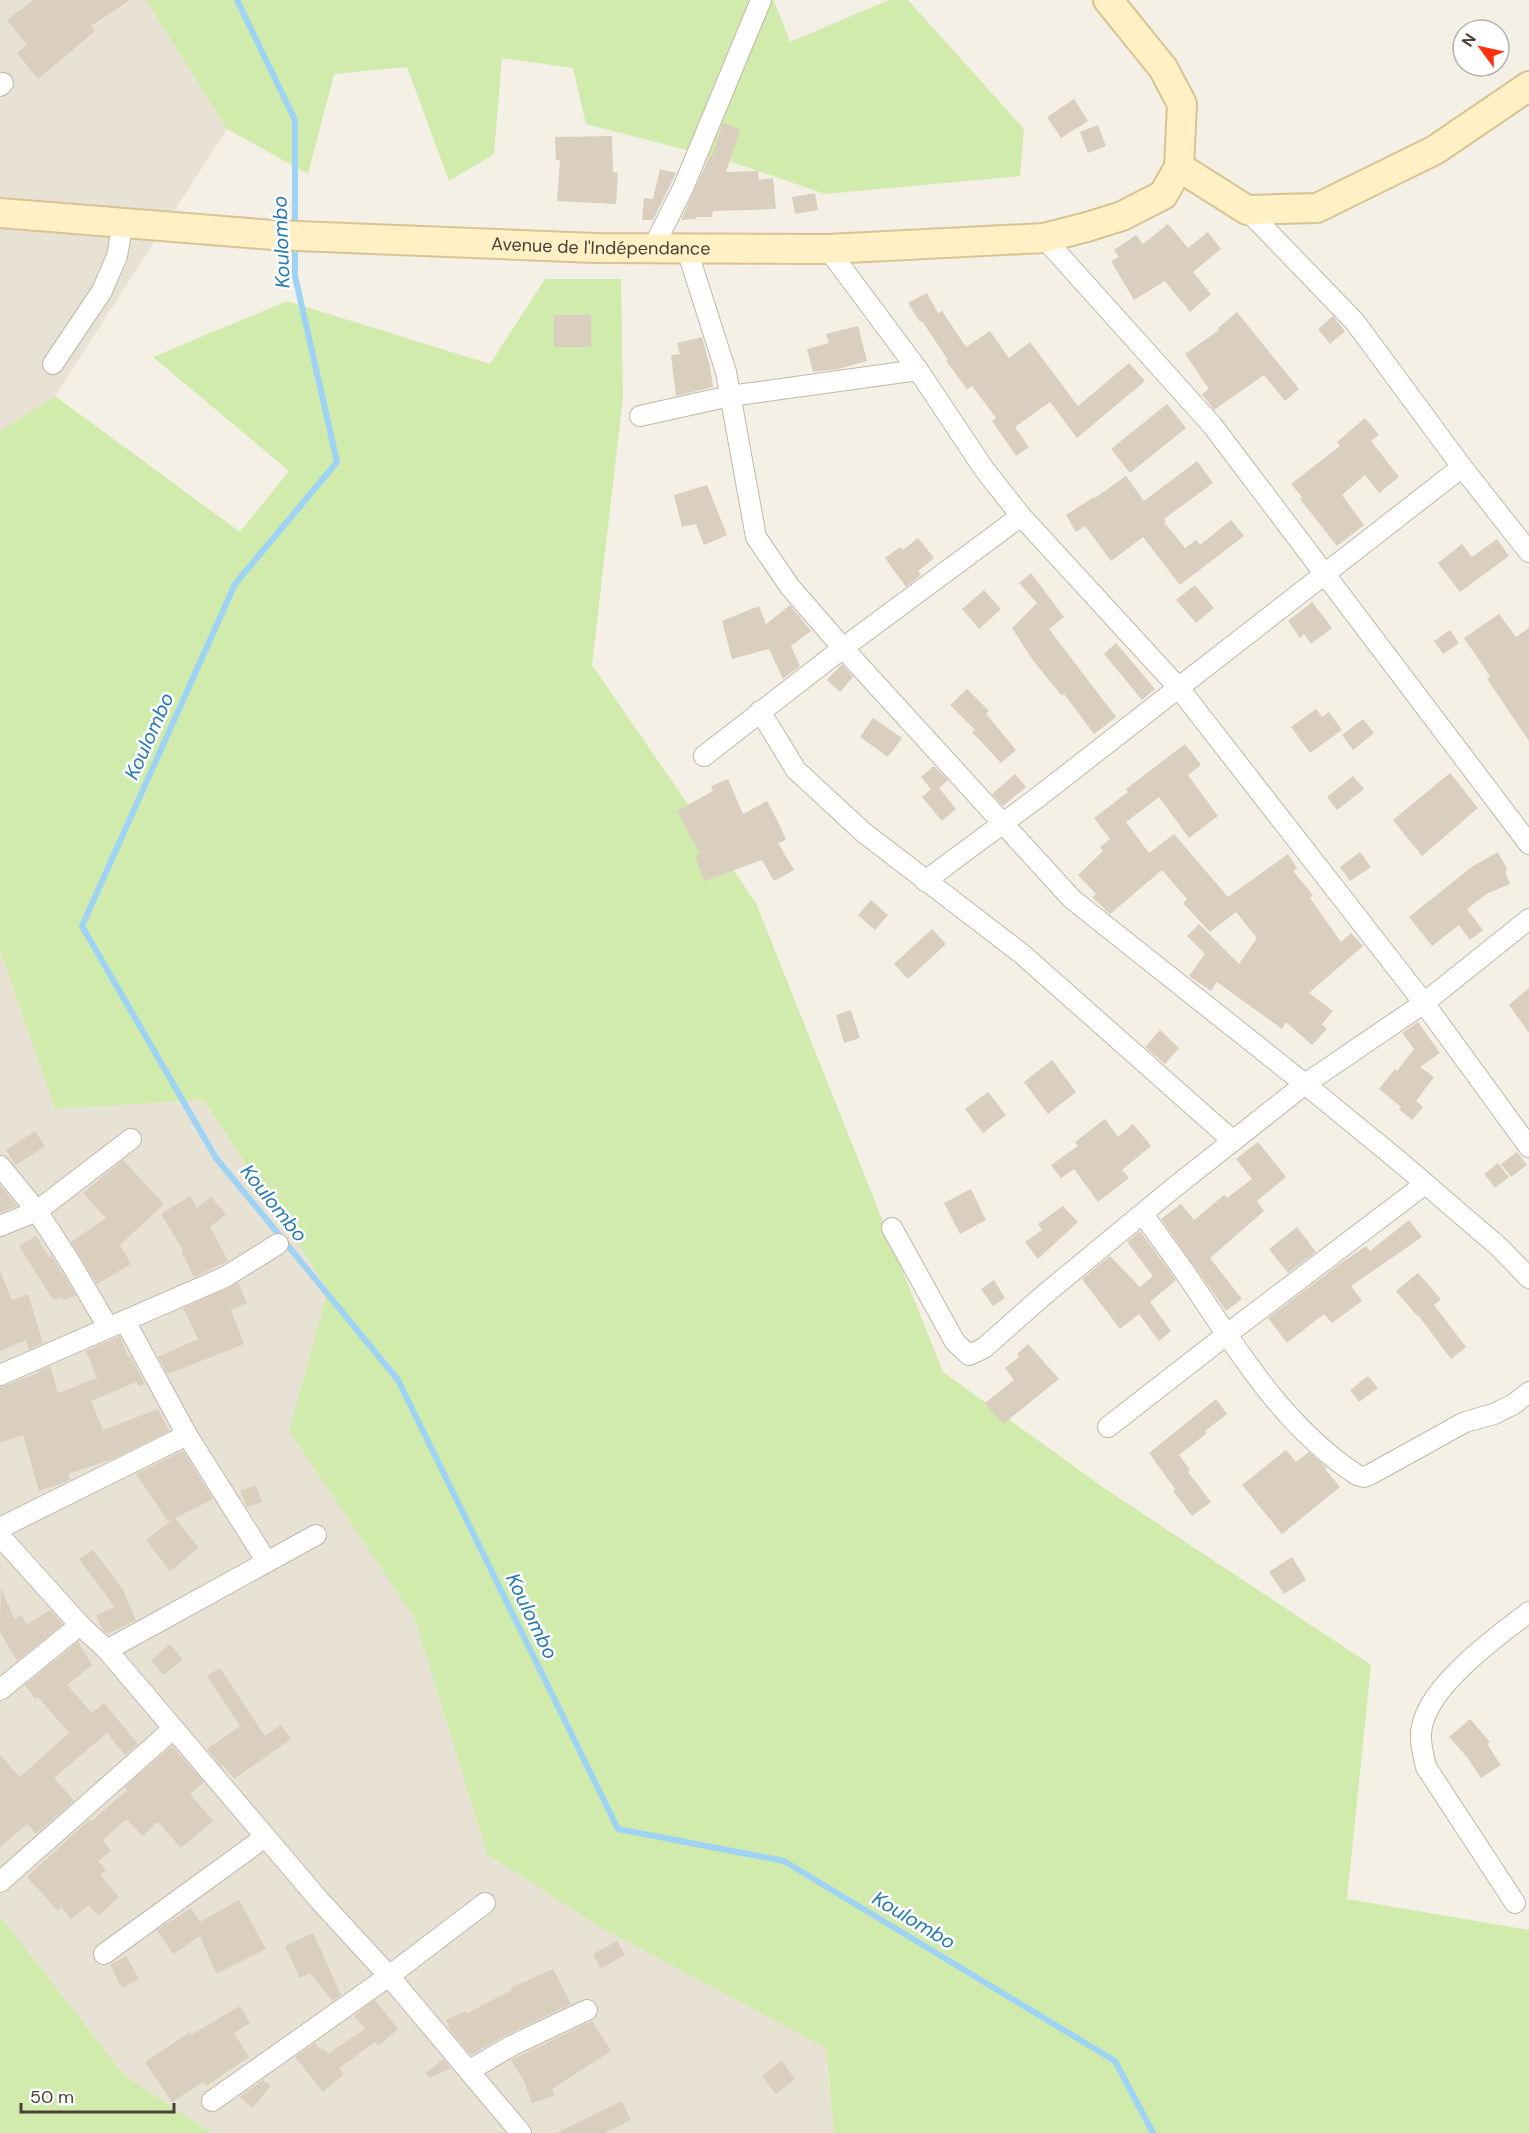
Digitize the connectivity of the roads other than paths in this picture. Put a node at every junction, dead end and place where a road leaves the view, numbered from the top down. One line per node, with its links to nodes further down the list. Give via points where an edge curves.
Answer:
1 (761, 0): 9 (street, via 684,188)
2 (1108, 0): 4 (street, via 1163,68 1182,104)
3 (1529, 86): 5 (street, via 1435,150 1317,208)
4 (1179, 167): 5 (street); 8 (street, Avenue de l'Indépendance, via 1163,195 1122,216)
5 (1247, 210): 16 (street, via 1355,322)
6 (0, 213): 7 (street, Avenue de l'Indépendance)
7 (123, 222): 9 (street, Avenue de l'Indépendance, via 273,235); 12 (street, via 117,256 102,291)
8 (1044, 238): 11 (street, Avenue de l'Indépendance); 19 (street, via 1212,425)
9 (653, 248): 10 (street, Avenue de l'Indépendance)
10 (687, 249): 11 (street, Avenue de l'Indépendance); 14 (street)
11 (828, 249): 13 (street)
12 (53, 364)
13 (918, 370): 14 (street); 17 (street, via 984,469)
14 (730, 396): 15 (street); 20 (street, via 756,537 790,587)
15 (640, 416)
16 (1462, 467): 18 (street); 19 (street)
17 (1021, 516): 20 (street); 21 (street)
18 (1529, 552)
19 (1324, 573): 21 (street); 25 (street)
20 (843, 648): 22 (street); 24 (street)
21 (1178, 687): 24 (street); 28 (street)
22 (760, 711): 23 (street); 26 (street, via 796,770 863,832)
23 (704, 756)
24 (1003, 824): 26 (street); 29 (street, via 1072,899)
25 (1529, 844)
26 (925, 881): 31 (street, via 1022,954)
27 (1529, 919): 28 (street)
28 (1424, 1003): 29 (street); 32 (street)
29 (1305, 1084): 31 (street); 34 (street)
30 (131, 1138): 35 (street)
31 (1233, 1141): 36 (street)
32 (1529, 1147)
33 (0, 1166): 35 (street)
34 (1425, 1184): 40 (street); 42 (street)
35 (37, 1211): 37 (street); 41 (street)
36 (1143, 1214): 38 (street, via 984,1348 969,1355 955,1342); 42 (street)
37 (0, 1226)
38 (891, 1228)
39 (278, 1244): 41 (street, via 225,1277)
40 (1529, 1278)
41 (116, 1324): 43 (street); 46 (street)
42 (1226, 1335): 44 (street, via 1295,1424 1347,1468 1364,1476 1465,1422 1514,1404); 45 (street)
43 (0, 1376)
44 (1529, 1392)
45 (1108, 1427)
46 (187, 1435): 47 (street); 50 (street)
47 (0, 1528)
48 (316, 1535): 50 (street)
49 (0, 1536): 52 (street)
50 (267, 1562): 53 (street)
51 (1529, 1612): 58 (street, via 1489,1642 1432,1702 1422,1725 1420,1745 1426,1767)
52 (80, 1625): 53 (street); 54 (street)
53 (107, 1650): 55 (street)
54 (0, 1690)
55 (173, 1729): 56 (street); 57 (street)
56 (265, 1837): 60 (street); 61 (street)
57 (0, 1882)
58 (1515, 1903)
59 (484, 1904): 61 (street)
60 (104, 1954)
61 (389, 1976): 63 (street); 64 (street)
62 (587, 2010): 63 (street)
63 (470, 2070): 65 (street)
64 (212, 2101)
65 (521, 2133)

